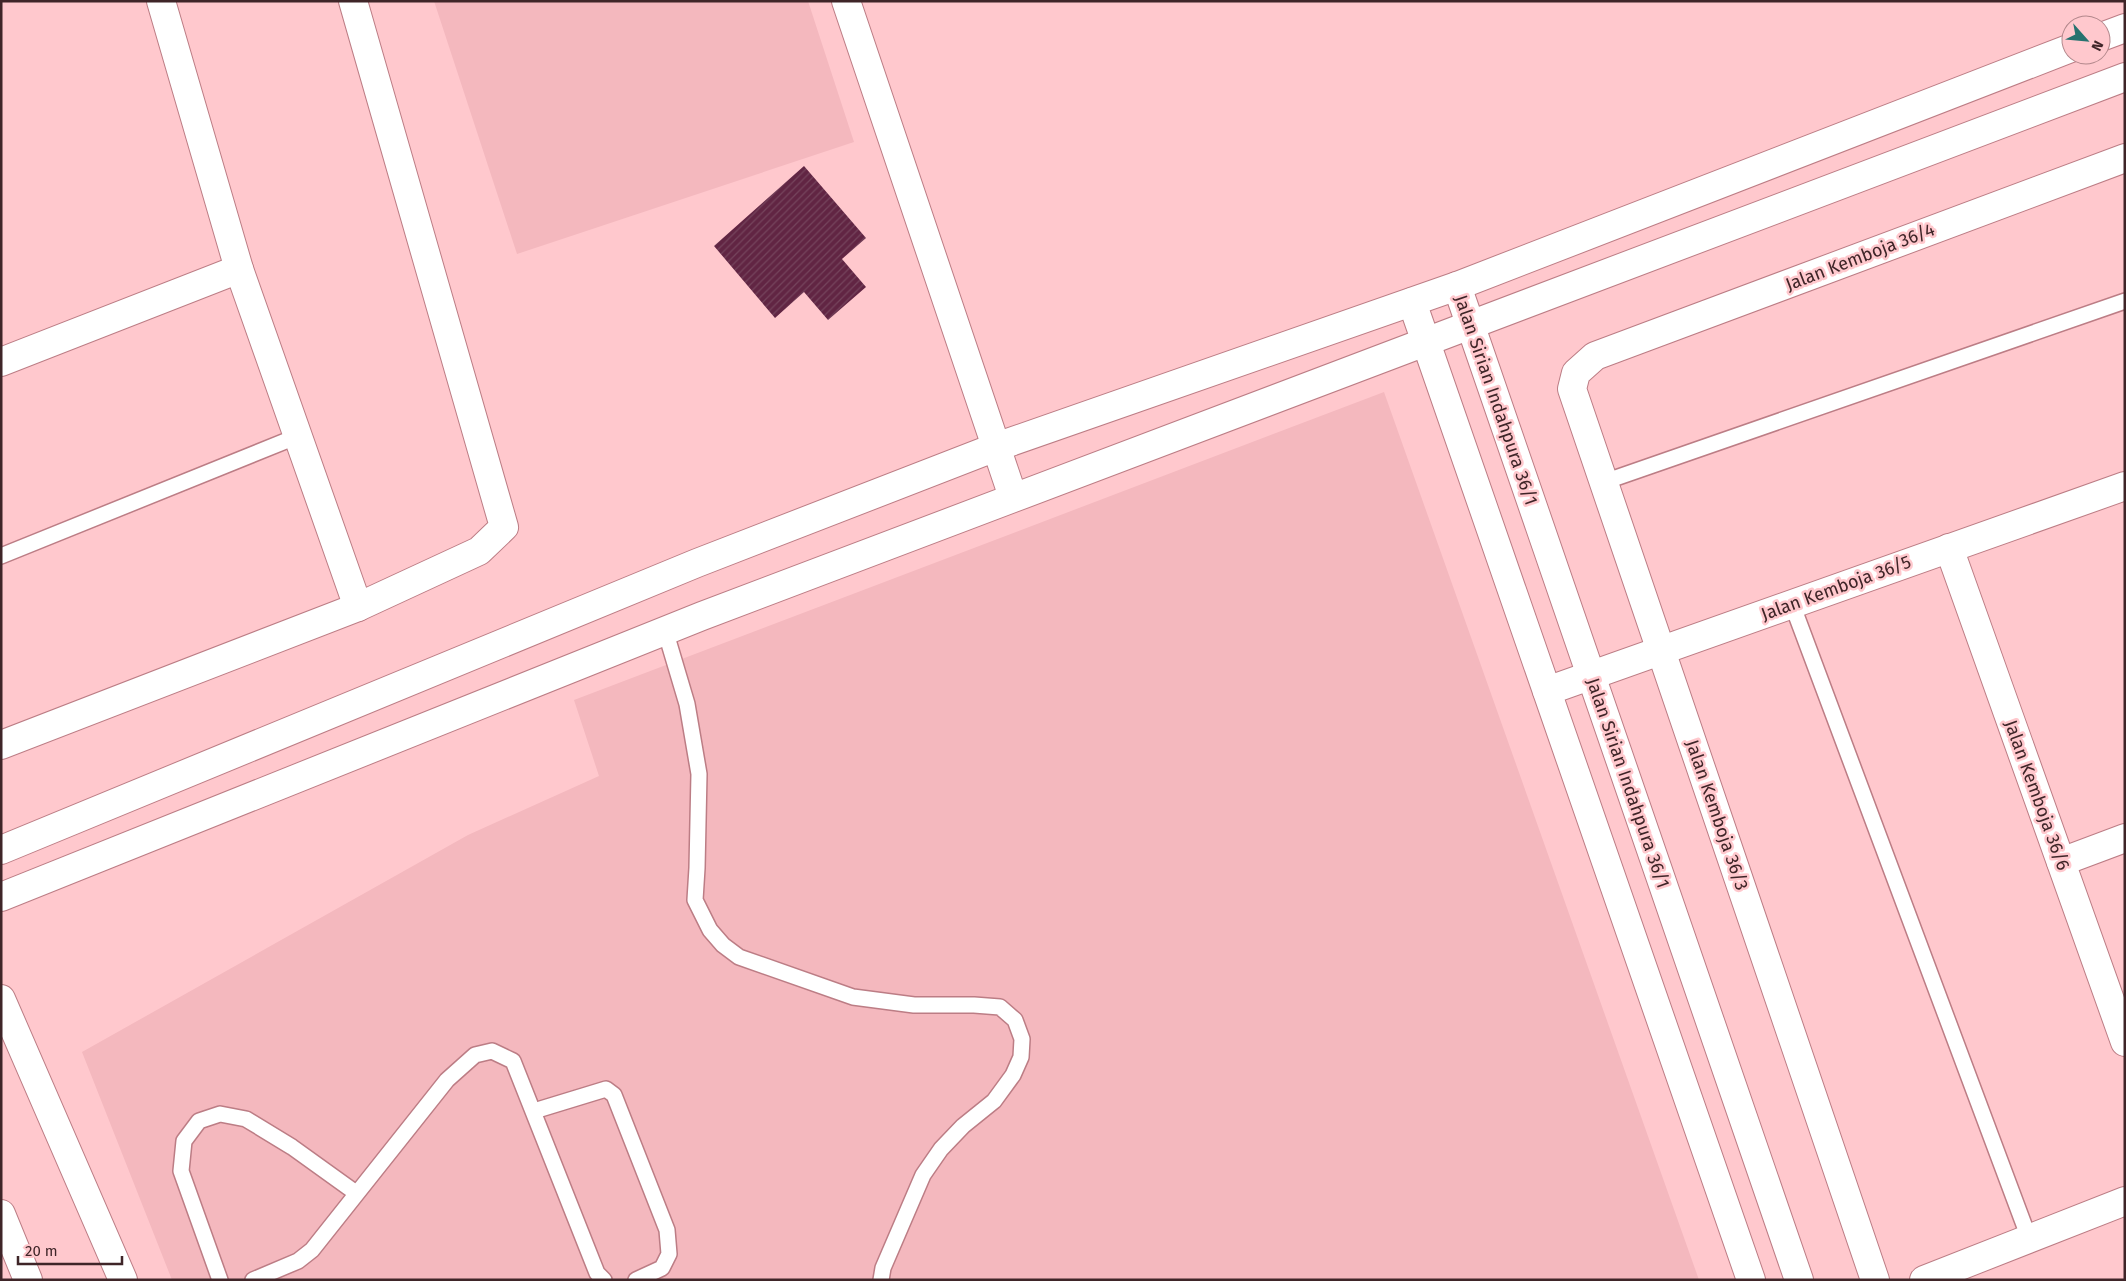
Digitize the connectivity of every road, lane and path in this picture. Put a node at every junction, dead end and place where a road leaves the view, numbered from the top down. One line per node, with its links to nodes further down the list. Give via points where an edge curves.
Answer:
1 (161, 1): 9 (street)
2 (353, 1): 25 (street, via 504,527 478,551)
3 (846, 1): 18 (street)
4 (2125, 28): 5 (street)
5 (2111, 33)
6 (2061, 52): 10 (street)
7 (2125, 78): 13 (street)
8 (2125, 158): 15 (street, Jalan Kemboja 36/4)
9 (239, 269): 16 (street); 17 (street)
10 (1457, 286): 12 (street); 13 (street, Jalan Sirian Indahpura 36/1)
11 (2125, 301): 19 (lane)
12 (1412, 302): 14 (street); 18 (street)
13 (1471, 326): 14 (street); 28 (street, Jalan Sirian Indahpura 36/1)
14 (1426, 340): 21 (street); 29 (street)
15 (1595, 356): 19 (street, Jalan Kemboja 36/3, via 1576,373 1572,390)
16 (1, 362)
17 (298, 436): 23 (lane); 25 (street)
18 (996, 447): 21 (street); 32 (street, via 697,563)
19 (1604, 482): 27 (street, Jalan Kemboja 36/3)
20 (2125, 486): 22 (street, Jalan Kemboja 36/5)
21 (1013, 497): 26 (street)
22 (1949, 548): 24 (street, Jalan Kemboja 36/5); 33 (street, Jalan Kemboja 36/6)
23 (1, 556)
24 (1792, 604): 27 (street, Jalan Kemboja 36/5); 42 (lane)
25 (358, 607): 30 (street)
26 (665, 630): 34 (street); 49 (lane, via 686,704 699,774 695,900 710,930 723,945 740,957 853,997 914,1005 1000,1007 1015,1020 1022,1039 1021,1057 1013,1075 994,1101 963,1126 922,1175 883,1268)
27 (1661, 650): 28 (street, Jalan Kemboja 36/5); 52 (street, Jalan Kemboja 36/3)
28 (1591, 676): 29 (street, Jalan Kemboja 36/5); 51 (street, Jalan Sirian Indahpura 36/1)
29 (1548, 691): 50 (street)
30 (1, 745)
31 (2125, 838): 33 (street)
32 (1, 850)
33 (2060, 862): 36 (street, Jalan Kemboja 36/6)
34 (1, 897)
35 (1, 999): 44 (street)
36 (2120, 1013): 37 (street, Jalan Kemboja 36/6)
37 (2125, 1042)
38 (534, 1112): 39 (lane, via 513,1061 492,1051 475,1055 447,1080); 47 (lane, via 597,1273); 48 (lane, via 606,1089 614,1095 667,1230 669,1254 662,1268)
39 (356, 1194): 45 (lane, via 292,1147 246,1119 220,1114 199,1121 184,1141 181,1171); 46 (lane, via 312,1250 298,1261)
40 (2125, 1201): 42 (street)
41 (1, 1214): 43 (street)
42 (2029, 1238): 53 (street)
43 (28, 1280)
44 (123, 1280)
45 (220, 1280)
46 (253, 1280)
47 (604, 1280)
48 (636, 1280)
49 (881, 1280)
50 (1751, 1280)
51 (1799, 1280)
52 (1875, 1280)
53 (1924, 1280)

